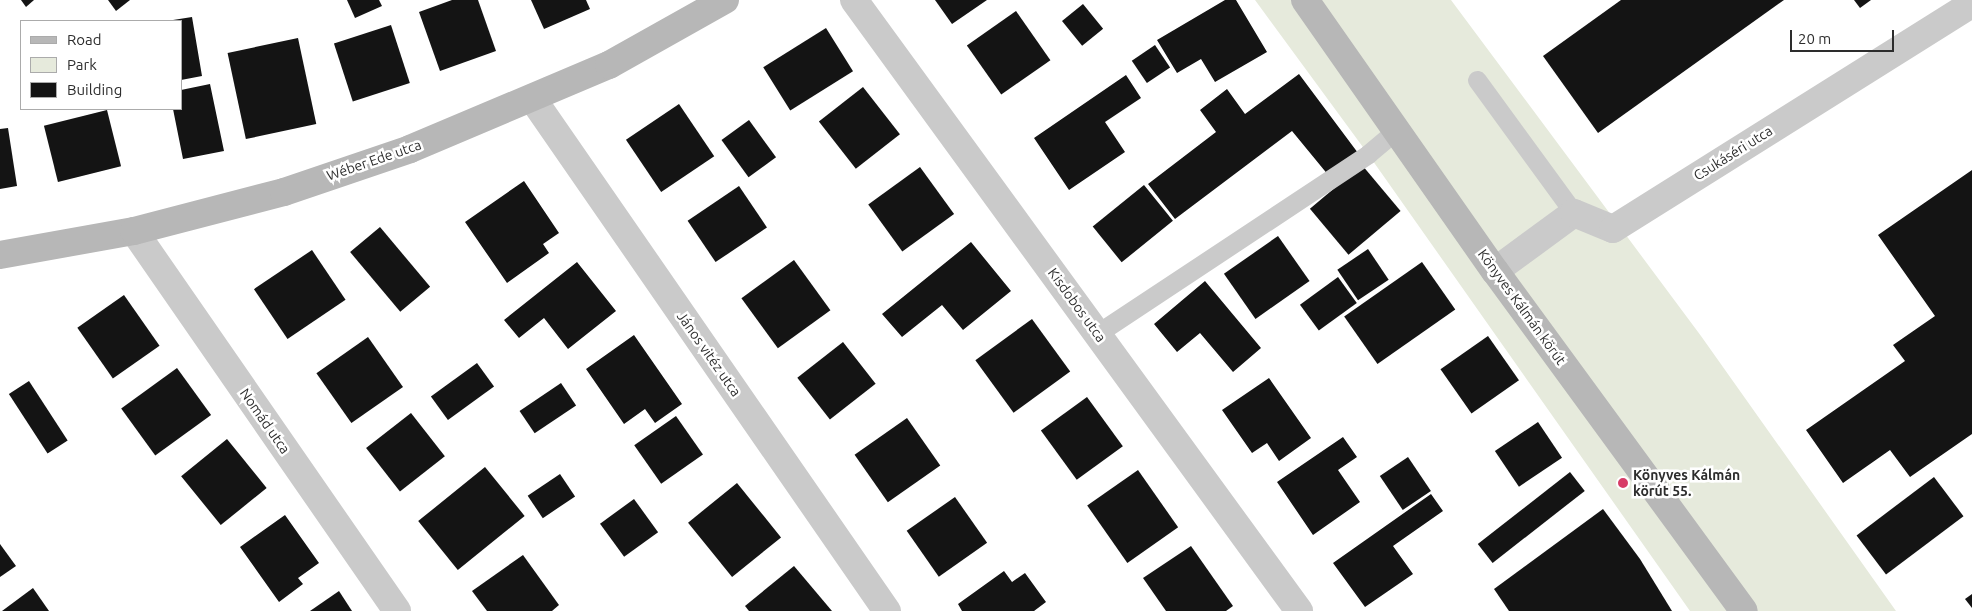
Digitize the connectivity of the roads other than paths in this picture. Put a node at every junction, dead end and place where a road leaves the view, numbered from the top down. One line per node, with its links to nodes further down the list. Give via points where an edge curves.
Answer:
1 (725, 0): 6 (street, Wéber Ede utca, via 609,64)
2 (854, 0): 12 (street, Kisdobos utca)
3 (1305, 0): 7 (street, Könyves Kálmán körút)
4 (1972, 4): 8 (street, Csukáséri utca, via 1613,228)
5 (1477, 80): 8 (lane)
6 (532, 98): 9 (street, Wéber Ede utca, via 410,149 311,182); 14 (street, János vitéz utca)
7 (1397, 130): 11 (street, Könyves Kálmán körút); 12 (lane, via 1368,154)
8 (1574, 213): 11 (street)
9 (134, 231): 10 (street, Wéber Ede utca); 13 (street, Nomád utca)
10 (0, 255)
11 (1495, 271): 16 (street, Könyves Kálmán körút)
12 (1098, 333): 15 (street, Kisdobos utca)
13 (397, 611)
14 (887, 611)
15 (1299, 611)
16 (1744, 611)

